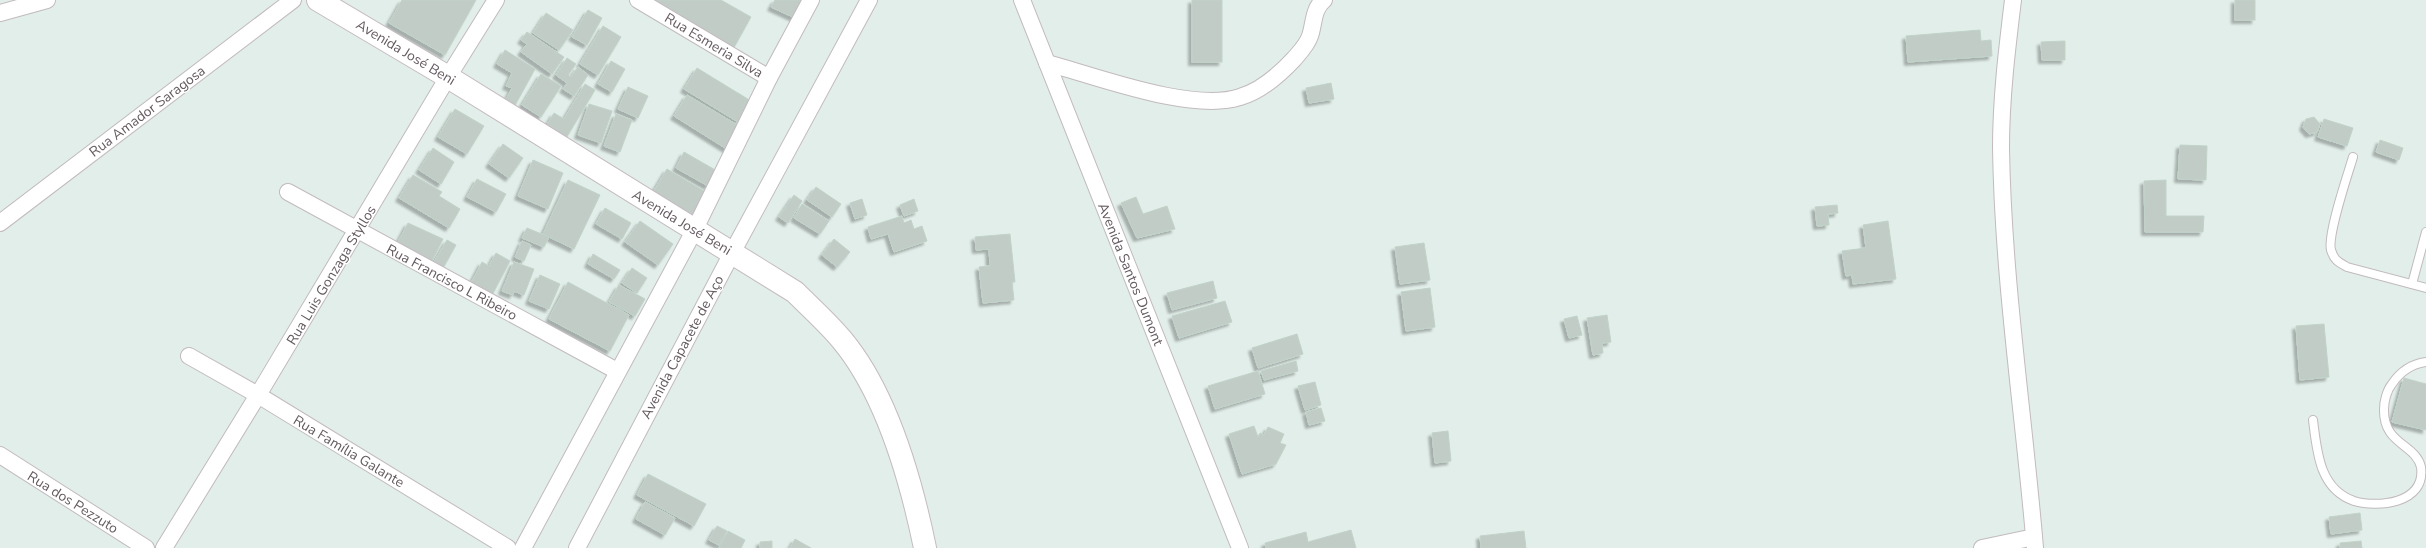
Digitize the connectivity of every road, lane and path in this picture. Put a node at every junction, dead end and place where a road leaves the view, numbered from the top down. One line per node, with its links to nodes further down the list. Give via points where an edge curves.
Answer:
1 (47, 0): 11 (street)
2 (293, 0): 17 (street, Rua Amador Saragosa)
3 (496, 0): 13 (street, Rua Luis Gonzaga Styllos)
4 (638, 0): 14 (street, Rua Esmeria Silva)
5 (811, 0): 14 (street)
6 (869, 0): 21 (street, Avenida Capacete de Aço)
7 (1022, 0): 12 (street, Avenida Santos Dumont)
8 (1324, 0): 12 (street, via 1317,10 1310,37 1304,47 1266,84 1240,97 1217,102 1193,101)
9 (2013, 0): 30 (street, via 2005,69 2002,138 2004,219)
10 (324, 1): 13 (main road, Avenida José Beni)
11 (0, 13)
12 (1047, 63): 37 (street, Avenida Santos Dumont)
13 (448, 77): 18 (street, Rua Luis Gonzaga Styllos); 19 (main road, Avenida José Beni)
14 (769, 78): 19 (street)
15 (2353, 157): 22 (lane, via 2332,234 2330,248 2335,260 2347,267)
16 (288, 192): 18 (street, Rua Francisco L Ribeiro)
17 (0, 223)
18 (357, 231): 26 (street, Rua Francisco L Ribeiro); 27 (street, Rua Luis Gonzaga Styllos)
19 (694, 231): 21 (main road, Avenida José Beni); 26 (street)
20 (2426, 232): 22 (lane)
21 (732, 253): 35 (street, Avenida Capacete de Aço); 36 (main road, Avenida José Beni, via 795,292 842,341 874,389 909,478)
22 (2412, 284): 23 (lane)
23 (2426, 288)
24 (189, 356): 27 (street, Rua Família Galante)
25 (2426, 362): 28 (lane, via 2401,371 2390,386 2384,404 2383,422 2393,438 2412,454 2421,467 2421,481 2414,495 2400,501 2374,504 2354,501 2336,492 2324,476 2318,458)
26 (617, 371): 34 (street)
27 (258, 395): 32 (street, Rua Luis Gonzaga Styllos); 33 (street, Rua Família Galante)
28 (2313, 420)
29 (0, 455): 31 (street, Rua dos Pezzuto)
30 (2034, 542): 38 (street)
31 (146, 548)
32 (164, 548)
33 (508, 548)
34 (523, 548)
35 (577, 548)
36 (924, 548)
37 (1240, 548)
38 (1982, 548)

